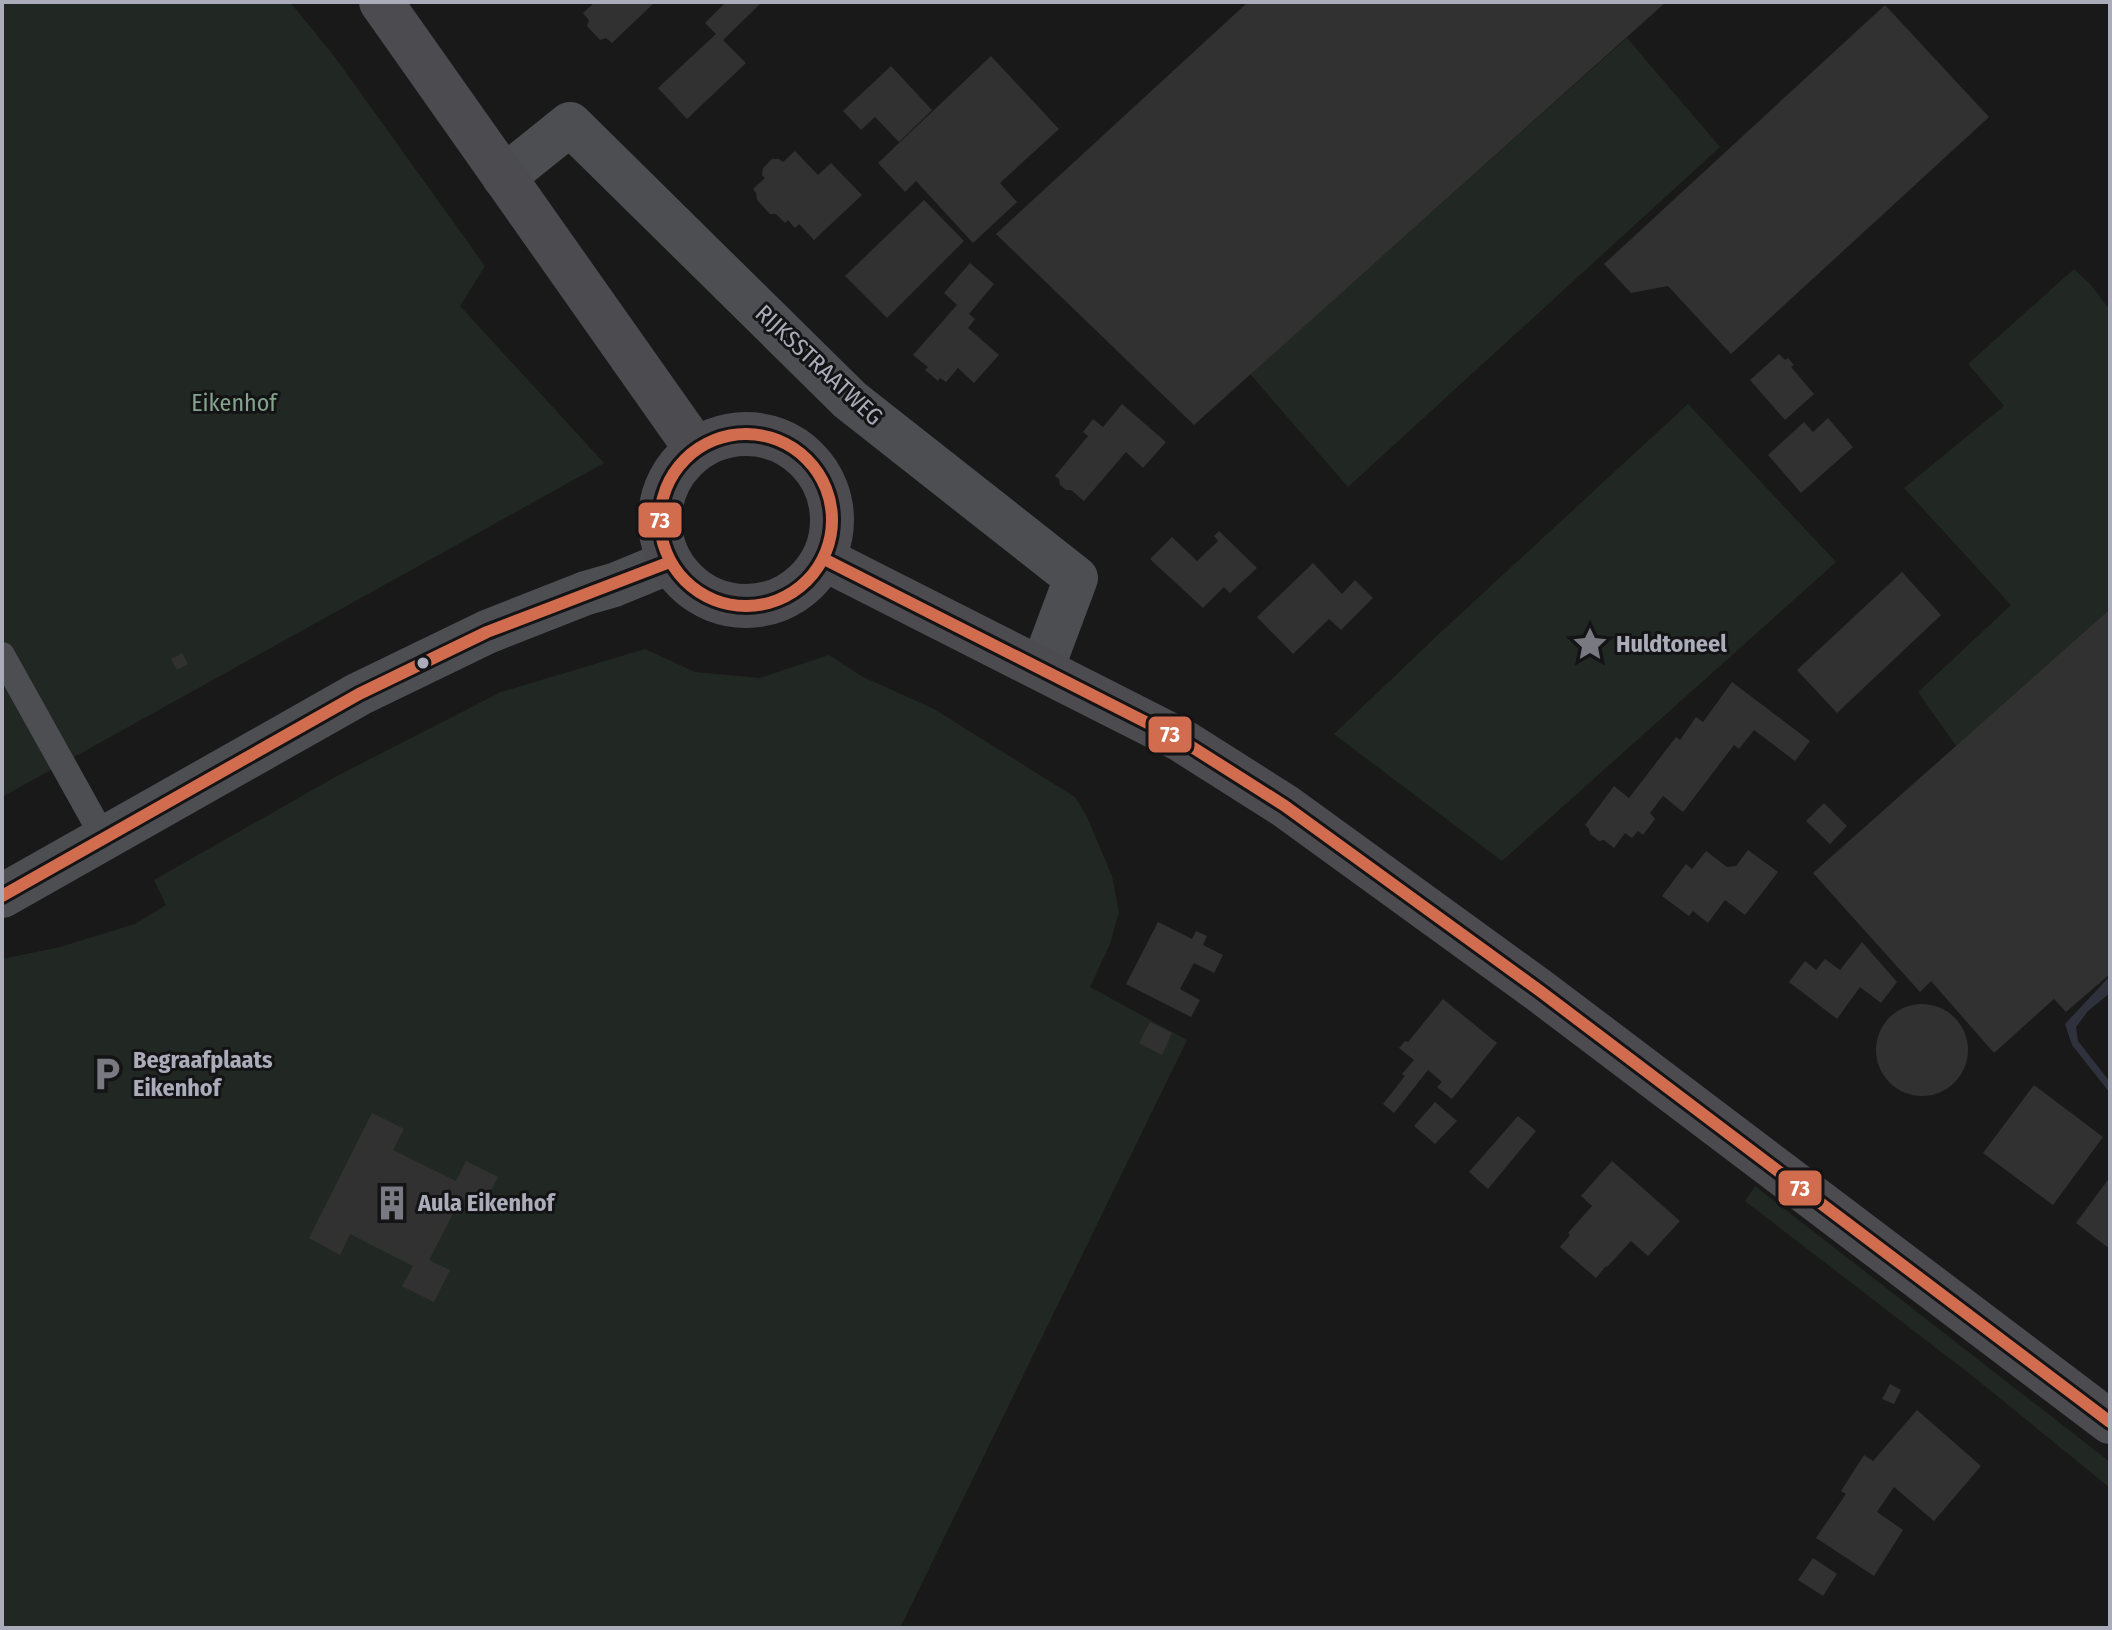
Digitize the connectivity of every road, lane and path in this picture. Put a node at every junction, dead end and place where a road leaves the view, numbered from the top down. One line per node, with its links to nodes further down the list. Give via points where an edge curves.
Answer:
1 (381, 2): 2 (main road)
2 (504, 177): 3 (main road); 7 (street, RIJKSSTRAATWEG, via 570,124 850,400 1076,578)
3 (696, 449): 4 (main road, via 731,435 770,436 803,454 826,485 833,523); 5 (main road, via 673,472 661,500 660,532)
4 (824, 559): 5 (main road, via 805,585 778,601 747,607 716,602 689,586); 7 (main road)
5 (670, 562): 8 (street, via 487,632 373,687)
6 (2, 655): 8 (lane)
7 (1042, 669): 10 (main road, via 1181,740 1322,831)
8 (105, 840): 9 (street)
9 (2, 896)
10 (2110, 1422)

